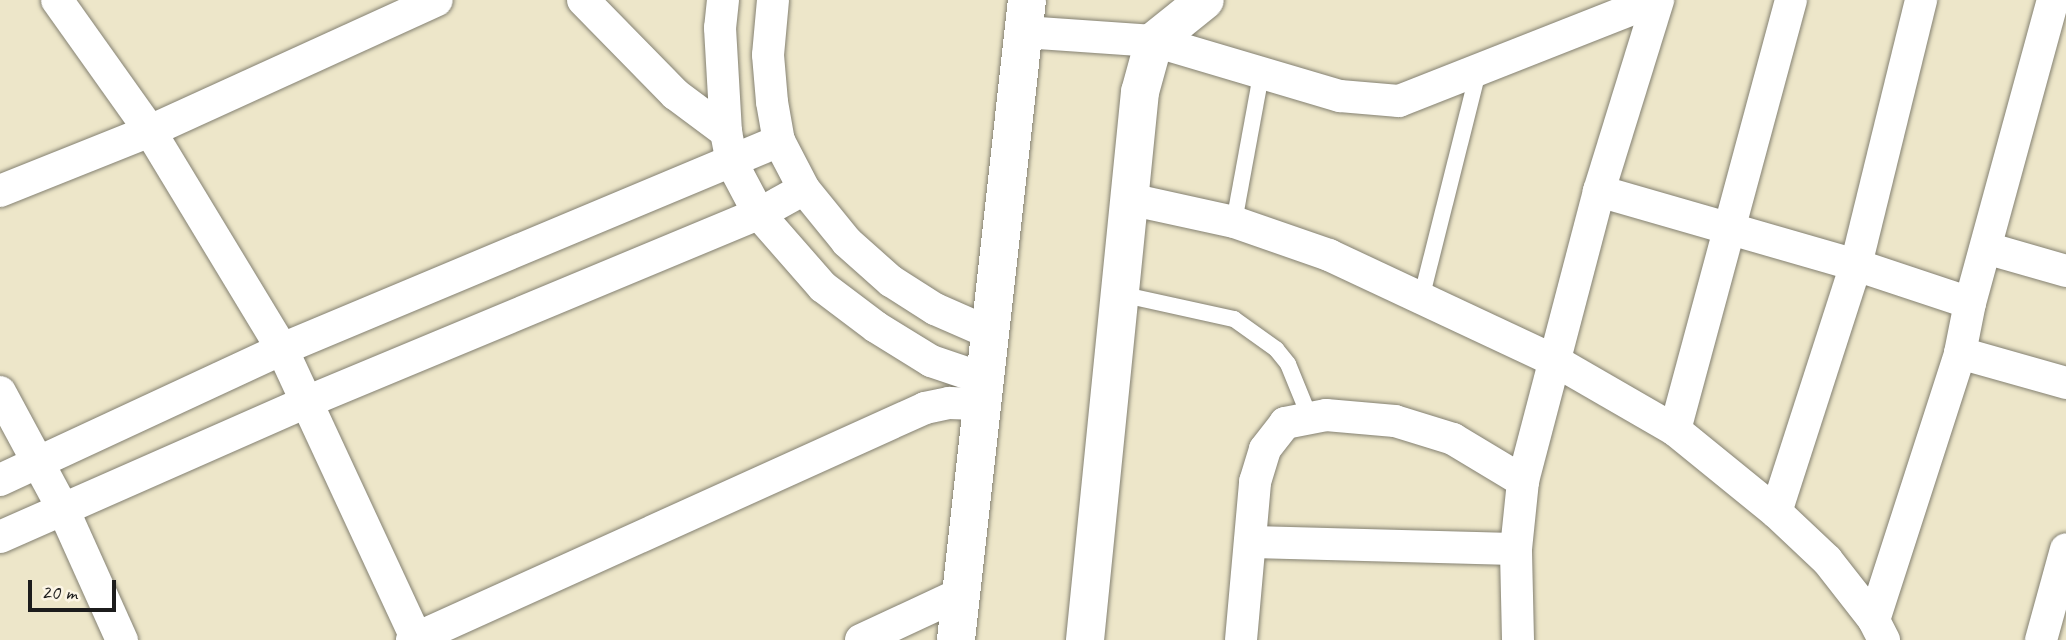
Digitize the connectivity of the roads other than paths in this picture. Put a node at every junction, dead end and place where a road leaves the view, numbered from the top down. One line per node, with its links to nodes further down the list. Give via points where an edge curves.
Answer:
1 (57, 0): 15 (street)
2 (437, 0): 15 (street)
3 (583, 0): 17 (street)
4 (723, 0): 17 (street, via 720,28)
5 (773, 0): 16 (street, via 768,55)
6 (1205, 0): 12 (street)
7 (1656, 0): 14 (street); 20 (street)
8 (1791, 0): 24 (street)
9 (1921, 0): 26 (street)
10 (2053, 0): 25 (street)
11 (1025, 16): 12 (street); 31 (street)
12 (1154, 41): 13 (street); 21 (street, via 1140,92)
13 (1262, 70): 14 (street, via 1340,96 1399,101); 23 (lane)
14 (1478, 72): 29 (lane)
15 (150, 131): 18 (street); 32 (street)
16 (779, 141): 17 (street); 19 (street)
17 (729, 148): 22 (street); 32 (street)
18 (5, 182)
19 (804, 189): 22 (street); 31 (street, via 847,242 891,281 935,309)
20 (1599, 191): 24 (street); 34 (street)
21 (1129, 199): 23 (street); 28 (street)
22 (759, 214): 37 (street, via 823,287 876,327); 38 (street)
23 (1234, 222): 29 (street, via 1329,255)
24 (1730, 229): 26 (street); 40 (street)
25 (1986, 248): 27 (street); 30 (street)
26 (1856, 265): 30 (street); 45 (street)
27 (2066, 271)
28 (1119, 294): 39 (lane, via 1234,319 1288,363); 56 (street)
29 (1422, 295): 34 (street)
30 (1970, 303): 33 (street)
31 (992, 334): 37 (street)
32 (282, 349): 38 (street); 41 (street)
33 (1960, 353): 35 (street); 51 (street)
34 (1557, 362): 40 (street); 43 (street)
35 (2066, 383)
36 (0, 392): 41 (street)
37 (986, 392): 50 (street); 52 (street, via 925,408)
38 (304, 403): 44 (street); 52 (street)
39 (1310, 418): 43 (street, via 1325,415 1395,421 1453,439); 47 (street, via 1285,423 1265,449 1255,482)
40 (1675, 430): 45 (street)
41 (37, 463): 42 (street); 44 (street)
42 (0, 480)
43 (1523, 481): 48 (street)
44 (63, 509): 46 (street); 53 (street)
45 (1776, 512): 51 (street, via 1827,560)
46 (0, 537)
47 (1250, 542): 48 (street); 57 (street)
48 (1517, 549): 58 (street)
49 (2066, 549): 59 (street)
50 (960, 594): 54 (street); 55 (street)
51 (1879, 630)
52 (415, 639)
53 (122, 640)
54 (862, 640)
55 (956, 640)
56 (1084, 640)
57 (1241, 640)
58 (1518, 640)
59 (2041, 640)

